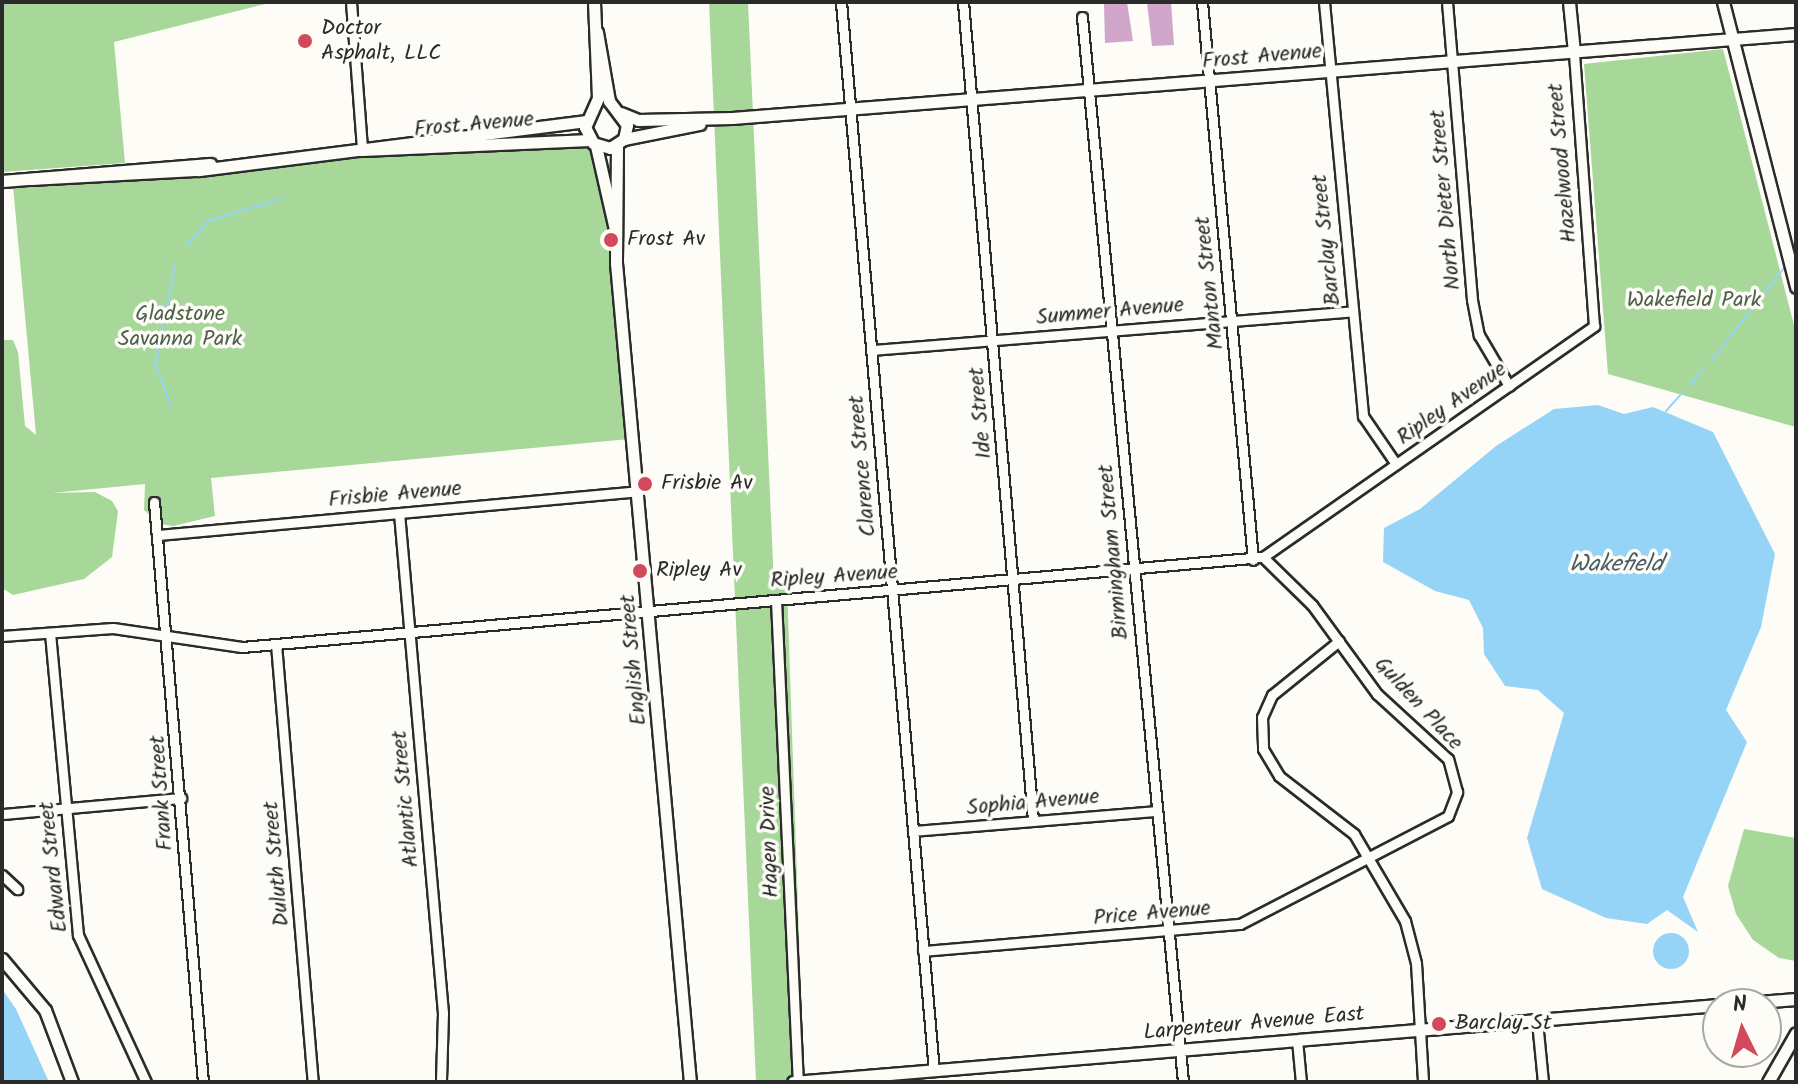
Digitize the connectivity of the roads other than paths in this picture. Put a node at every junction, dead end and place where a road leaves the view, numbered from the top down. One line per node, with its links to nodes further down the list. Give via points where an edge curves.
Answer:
1 (351, 2): 26 (street)
2 (594, 2): 11 (street)
3 (841, 2): 20 (street, Clarence Street)
4 (963, 2): 19 (street, Ide Street)
5 (1202, 2): 17 (street, Manton Street)
6 (1324, 2): 16 (street, Barclay Street)
7 (1447, 2): 15 (street, North Dieter Street)
8 (1569, 2): 14 (street, Hazelwood Street)
9 (1723, 2): 13 (street)
10 (1082, 17): 18 (street, Birmingham Street)
11 (597, 32): 21 (street, via 607,95); 22 (street, via 598,98)
12 (1796, 34): 13 (street, Frost Avenue)
13 (1732, 39): 14 (street, Frost Avenue); 29 (street)
14 (1574, 52): 15 (street, Frost Avenue); 32 (street, Hazelwood Street)
15 (1452, 62): 16 (street, Frost Avenue); 36 (street, North Dieter Street, via 1472,300 1479,335)
16 (1329, 72): 17 (street, Frost Avenue); 30 (street, Barclay Street)
17 (1208, 81): 18 (street, Frost Avenue); 31 (street, Manton Street)
18 (1089, 90): 19 (street, Frost Avenue); 33 (street, Birmingham Street)
19 (971, 101): 20 (street, Frost Avenue); 34 (street, Ide Street)
20 (851, 110): 23 (street, Frost Avenue); 35 (street, Clarence Street)
21 (619, 111): 22 (street, Frost Avenue); 23 (street, Frost Avenue, via 638,120); 24 (street, English Street)
22 (590, 116): 25 (street, English Street); 26 (street, Frost Avenue)
23 (732, 118): 24 (street, Frost Avenue)
24 (620, 142): 25 (street, Frost Avenue); 28 (street, English Street)
25 (593, 143): 26 (street, Frost Avenue); 28 (street, English Street)
26 (362, 150): 27 (street, Frost Avenue)
27 (2, 181)
28 (616, 234): 38 (street, English Street)
29 (1796, 284)
30 (1352, 311): 31 (street, Summer Avenue); 37 (street, Barclay Street, via 1363,416)
31 (1231, 320): 33 (street, Summer Avenue); 42 (street, Manton Street)
32 (1596, 321): 36 (street, Ripley Avenue)
33 (1112, 330): 34 (street, Summer Avenue); 43 (street, Birmingham Street)
34 (993, 340): 35 (street, Summer Avenue); 44 (street, Ide Street)
35 (872, 350): 45 (street, Clarence Street)
36 (1509, 386): 37 (street, Ripley Avenue)
37 (1396, 464): 42 (street, Ripley Avenue)
38 (636, 491): 40 (street, Frisbie Avenue); 47 (street, English Street)
39 (154, 502): 41 (street, Frank Street)
40 (399, 513): 41 (street, Frisbie Avenue); 48 (street, Atlantic Street)
41 (157, 535): 51 (street, Frank Street)
42 (1258, 558): 43 (street, Ripley Avenue); 52 (street, Gulden Place)
43 (1134, 571): 44 (street, Ripley Avenue); 56 (street, Birmingham Street)
44 (1014, 581): 45 (street, Ripley Avenue); 58 (street, Ide Street)
45 (892, 591): 46 (street, Ripley Avenue); 59 (street, Clarence Street)
46 (776, 600): 47 (street, Ripley Avenue); 80 (street, Hagen Drive)
47 (650, 610): 48 (street, Ripley Avenue); 79 (street, English Street)
48 (409, 632): 53 (street, Ripley Avenue); 78 (street, Atlantic Street, via 443,1013)
49 (50, 633): 50 (street, Ripley Avenue); 51 (street, Ripley Avenue, via 113,628); 55 (street, Edward Street)
50 (2, 636)
51 (167, 636): 53 (street, Ripley Avenue, via 203,645); 54 (street, Frank Street)
52 (1339, 641): 60 (street, via 1277,688 1262,717 1261,737 1279,776 1354,834); 60 (street, Gulden Place, via 1377,694 1448,759 1457,783 1456,800 1442,822)
53 (276, 644): 77 (street, Duluth Street)
54 (181, 798): 55 (street); 76 (street, Frank Street)
55 (66, 808): 57 (street); 75 (street, Edward Street, via 82,953)
56 (1156, 811): 58 (street, Sophia Avenue); 63 (street, Birmingham Street)
57 (2, 814)
58 (1033, 821): 59 (street, Sophia Avenue)
59 (913, 831): 64 (street, Clarence Street)
60 (1366, 855): 63 (street, Price Avenue, via 1254,920); 68 (street, via 1410,934)
61 (2, 875): 62 (street)
62 (17, 889)
63 (1167, 931): 64 (street, Price Avenue); 71 (street, Birmingham Street)
64 (923, 951): 72 (street, Clarence Street)
65 (2, 959): 74 (street, via 41,1003)
66 (1702, 1006): 67 (street, Larpenteur Avenue East)
67 (1537, 1021): 68 (street, Larpenteur Avenue East); 84 (street)
68 (1421, 1030): 70 (street, Larpenteur Avenue East); 83 (street)
69 (1796, 1033): 85 (street)
70 (1297, 1040): 71 (street, Larpenteur Avenue East); 82 (street)
71 (1178, 1050): 72 (street, Larpenteur Avenue East); 81 (street, Birmingham Street)
72 (939, 1074): 73 (street, Larpenteur Avenue East)
73 (826, 1081): 80 (street, Larpenteur Avenue East)
74 (72, 1082)
75 (146, 1082)
76 (203, 1082)
77 (313, 1082)
78 (441, 1082)
79 (690, 1082)
80 (796, 1082)
81 (1183, 1082)
82 (1301, 1082)
83 (1423, 1082)
84 (1543, 1082)
85 (1768, 1082)

